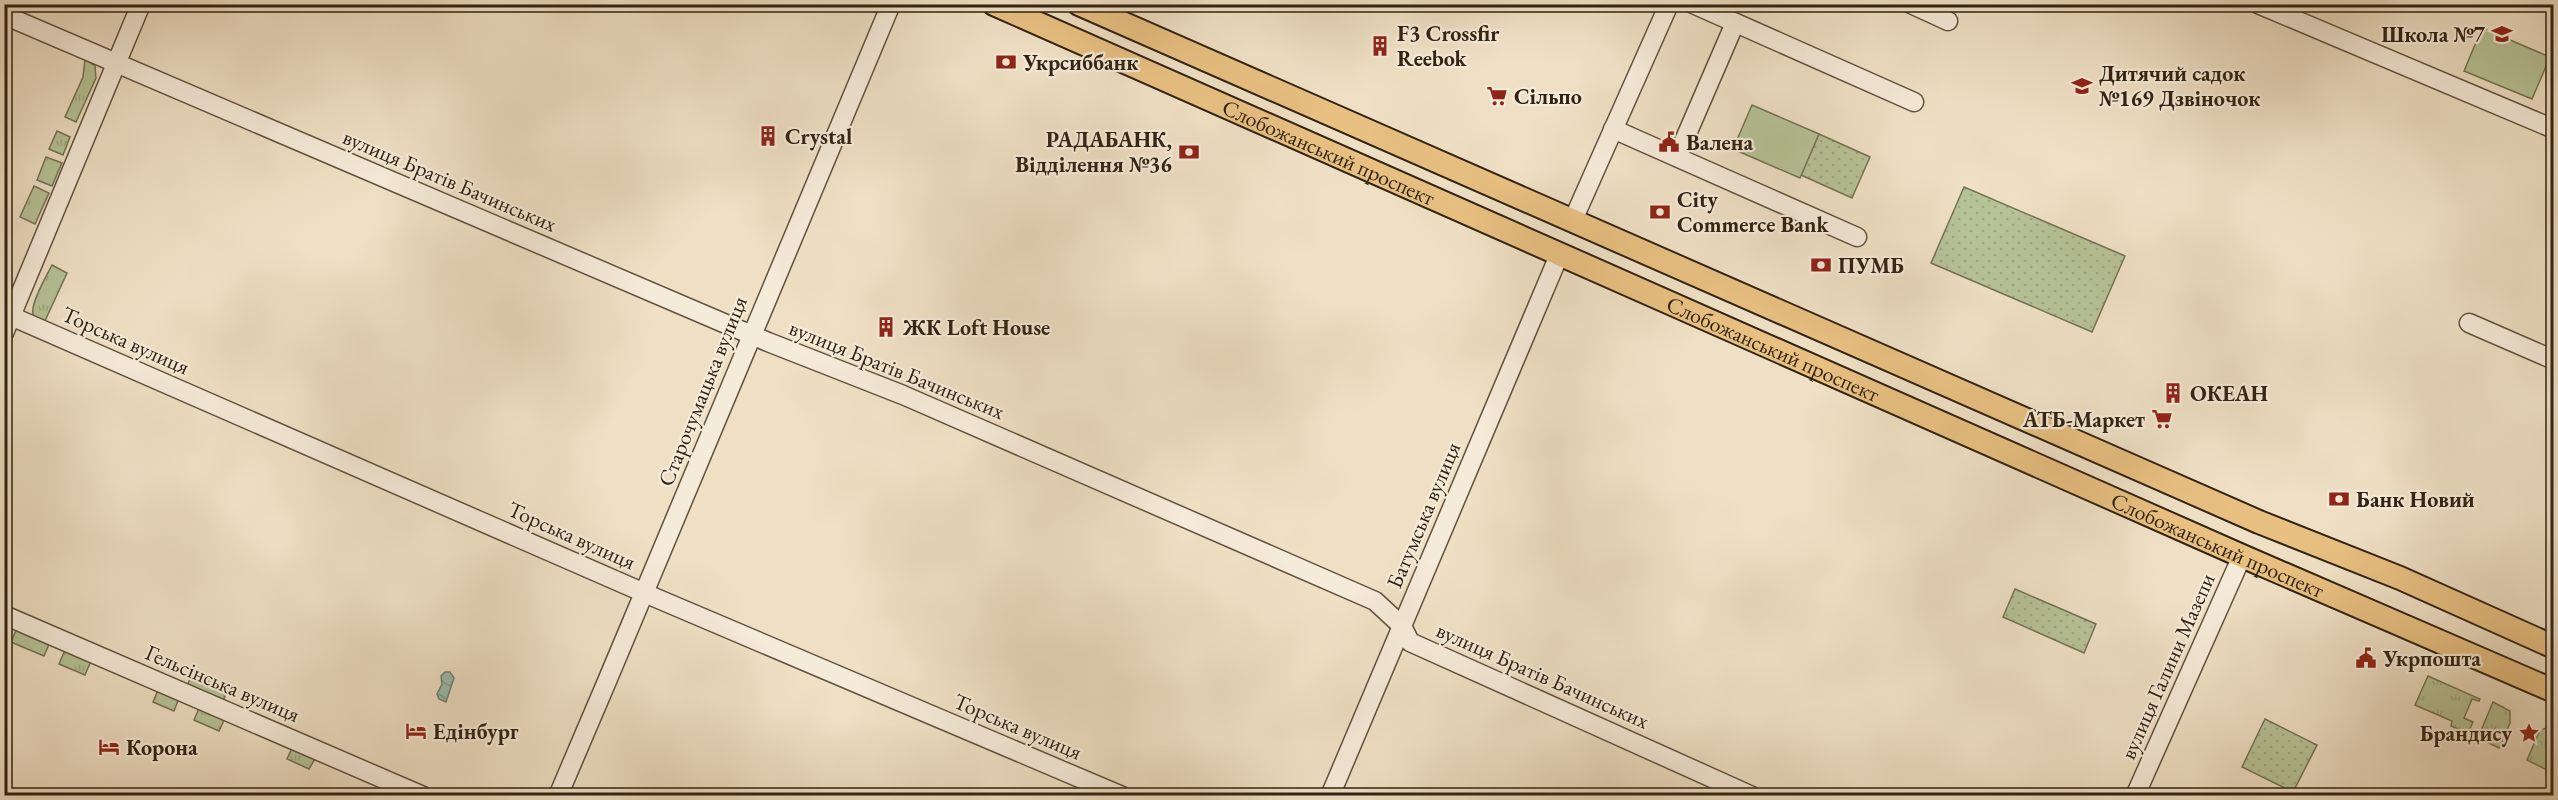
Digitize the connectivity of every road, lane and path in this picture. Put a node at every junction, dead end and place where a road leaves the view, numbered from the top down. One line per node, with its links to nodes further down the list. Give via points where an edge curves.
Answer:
1 (141, 4): 12 (street)
2 (891, 4): 22 (street, Старочумацька вулиця)
3 (994, 4): 19 (main road, Слобожанський проспект)
4 (1079, 4): 17 (main road, Слобожанський проспект)
5 (1669, 4): 14 (street)
6 (1693, 4): 11 (street)
7 (1911, 4): 10 (street)
8 (2258, 4): 15 (street)
9 (4, 15): 12 (street, вулиця Братів Бачинських)
10 (1948, 21)
11 (1735, 23): 13 (street); 16 (street)
12 (116, 63): 20 (street); 22 (street, вулиця Братів Бачинських)
13 (1914, 102)
14 (1613, 129): 16 (street); 17 (street)
15 (2553, 129)
16 (1677, 157): 18 (street)
17 (1573, 220): 28 (main road, Слобожанський проспект)
18 (1857, 237)
19 (1560, 253): 24 (main road, Слобожанський проспект); 27 (street, Батумська вулиця)
20 (7, 321): 25 (street, Торська вулиця)
21 (2469, 323): 23 (street)
22 (751, 335): 25 (street, Старочумацька вулиця); 27 (street, вулиця Братів Бачинських, via 903,395 1375,601)
23 (2553, 360)
24 (2242, 556): 29 (main road, Слобожанський проспект); 35 (street, вулиця Галини Мазепи)
25 (645, 593): 31 (street, Старочумацька вулиця); 32 (street, Торська вулиця)
26 (4, 615): 30 (street, Гельсінська вулиця)
27 (1402, 626): 33 (street, Батумська вулиця); 34 (street, вулиця Братів Бачинських, via 1410,642)
28 (2553, 647)
29 (2553, 691)
30 (423, 795)
31 (558, 795)
32 (1122, 795)
33 (1330, 795)
34 (1752, 795)
35 (2135, 795)

